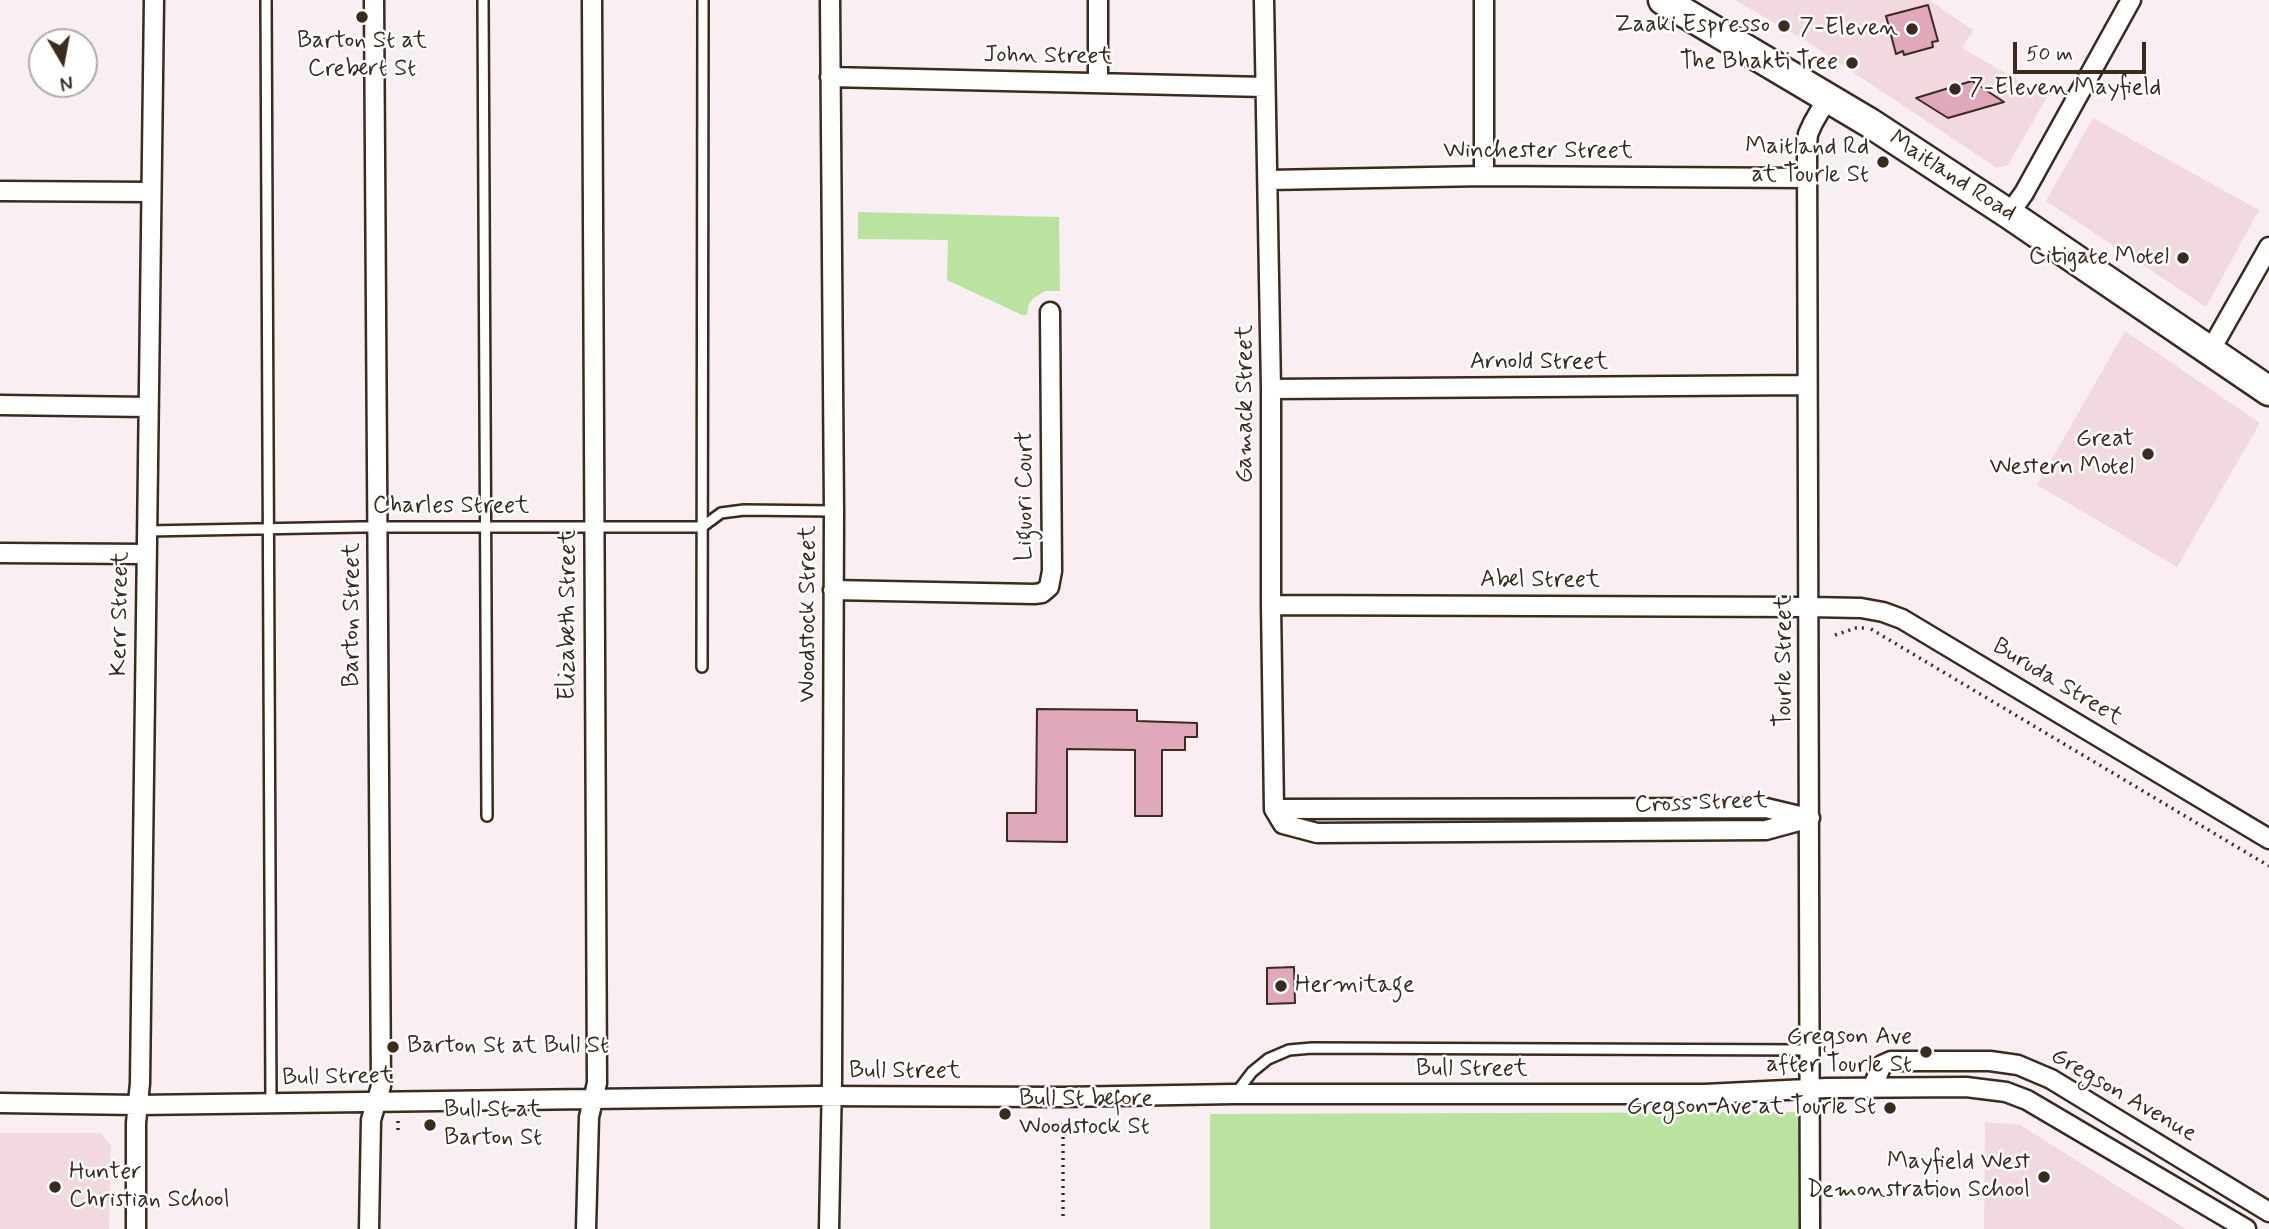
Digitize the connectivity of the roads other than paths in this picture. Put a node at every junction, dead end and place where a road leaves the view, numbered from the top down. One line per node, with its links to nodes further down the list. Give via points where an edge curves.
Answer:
1 (153, 0): 21 (street, Kerr Street)
2 (266, 0): 36 (lane)
3 (374, 0): 34 (street, Barton Street)
4 (483, 0): 32 (lane)
5 (592, 0): 33 (street, Elizabeth Street)
6 (703, 0): 35 (lane)
7 (830, 0): 13 (street, Woodstock Street)
8 (1098, 0): 14 (street)
9 (1264, 0): 15 (street, Gamack Street)
10 (1485, 0): 17 (street)
11 (1663, 0): 16 (main road, Maitland Road)
12 (2131, 0): 22 (street)
13 (830, 77): 14 (street, John Street); 31 (street, Woodstock Street)
14 (1098, 83): 15 (street, John Street)
15 (1265, 87): 19 (street, Gamack Street)
16 (1828, 97): 18 (street, Tourle Street, via 1808,134); 22 (main road, Maitland Road)
17 (1484, 176): 18 (street, Winchester Street); 19 (street, Winchester Street)
18 (1808, 178): 26 (street, Tourle Street)
19 (1268, 180): 27 (street, Gamack Street)
20 (0, 191): 21 (street)
21 (150, 192): 30 (street, Kerr Street)
22 (2009, 214): 25 (main road, Maitland Road)
23 (2269, 247): 25 (street)
24 (1050, 312): 40 (street, Liguori Court, via 1049,587 1034,594)
25 (2210, 351): 28 (main road, Maitland Road)
26 (1807, 385): 27 (street, Arnold Street); 42 (street, Tourle Street)
27 (1271, 389): 41 (street, Gamack Street)
28 (2269, 391)
29 (0, 405): 30 (street)
30 (148, 407): 37 (street, Kerr Street)
31 (834, 511): 35 (lane, Charles Street, via 744,510 721,513); 40 (street, Woodstock Street)
32 (484, 526): 33 (lane, Charles Street); 34 (lane, Charles Street); 45 (lane)
33 (593, 526): 35 (lane, Charles Street); 53 (street, Elizabeth Street)
34 (377, 527): 36 (lane, Charles Street); 56 (street, Barton Street, via 381,1086)
35 (702, 527): 43 (lane)
36 (270, 529): 37 (lane, Charles Street); 55 (lane)
37 (147, 531): 39 (street, Kerr Street)
38 (0, 553): 39 (street)
39 (146, 554): 57 (street, Kerr Street)
40 (833, 590): 52 (street, Woodstock Street)
41 (1271, 605): 42 (street, Abel Street); 44 (street, Gamack Street)
42 (1809, 607): 46 (street, Tourle Street); 47 (street, Buruda Street, via 1861,608 1902,619)
43 (702, 667)
44 (1274, 808): 46 (street, Cross Street, via 1766,808)
45 (487, 816)
46 (1810, 818): 48 (street, Tourle Street)
47 (2269, 839)
48 (1808, 1050): 49 (street, Tourle Street); 51 (lane, via 1312,1048 1289,1050 1268,1059)
49 (1810, 1088): 50 (street); 51 (street, Bull Street, via 1705,1094); 63 (street, Tourle Street)
50 (1872, 1088): 58 (street, Gregson Avenue, via 1882,1065 1891,1061 2018,1065 2051,1079); 64 (street, via 1966,1087 2006,1092)
51 (1234, 1094): 52 (street, Bull Street)
52 (832, 1096): 53 (street, Bull Street); 62 (street, Woodstock Street)
53 (594, 1099): 56 (street, Bull Street); 61 (street, Elizabeth Street, via 589,1117)
54 (0, 1102): 57 (street, Bull Street)
55 (271, 1103): 56 (street, Bull Street); 57 (street, Bull Street)
56 (376, 1103): 60 (street, Barton Street, via 371,1120)
57 (138, 1105): 59 (street, Kerr Street)
58 (2269, 1212)
59 (136, 1229)
60 (369, 1229)
61 (586, 1229)
62 (829, 1229)
63 (1810, 1229)
64 (2246, 1229)

